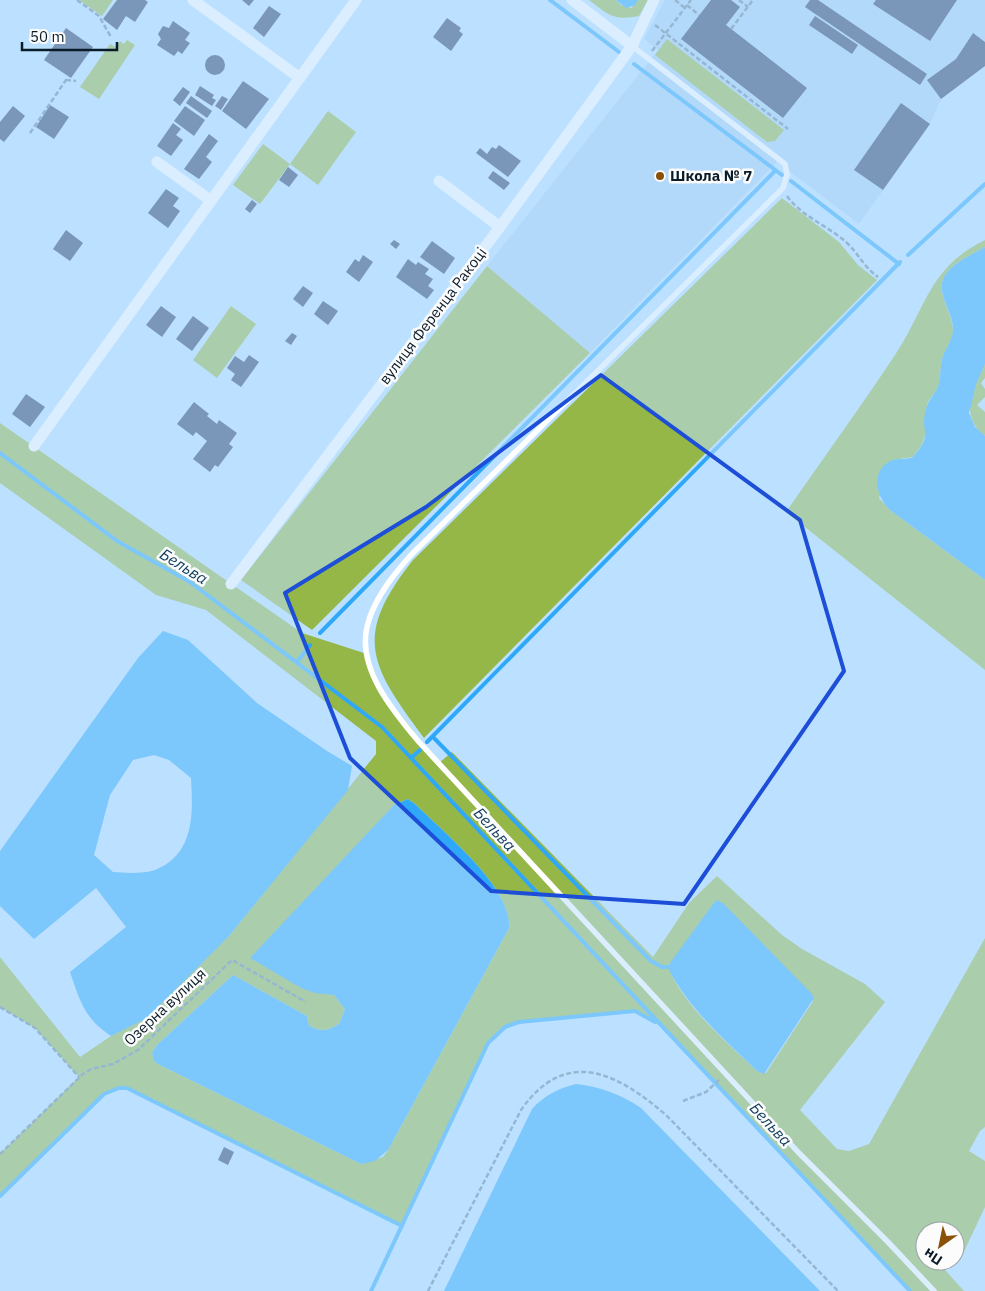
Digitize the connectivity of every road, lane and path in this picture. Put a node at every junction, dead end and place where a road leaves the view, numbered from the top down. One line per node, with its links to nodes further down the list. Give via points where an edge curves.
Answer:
1 (77, 0): 16 (path, via 99,16)
2 (193, 0): 19 (street)
3 (356, 0): 19 (street)
4 (572, 0): 17 (street)
5 (654, 0): 13 (street, вулиця Ференца Ракоці)
6 (675, 0): 10 (path)
7 (684, 0): 10 (path)
8 (739, 0): 11 (path)
9 (753, 0): 11 (path)
10 (687, 4): 12 (path); 15 (path)
11 (748, 7): 14 (path)
12 (699, 15)
13 (646, 18): 15 (path); 17 (street, вулиця Ференца Ракоці)
14 (731, 29)
15 (666, 33): 18 (path); 21 (path)
16 (111, 37)
17 (632, 46): 18 (lane); 27 (street, вулиця Ференца Ракоці)
18 (648, 57): 25 (lane, via 785,164 788,174)
19 (300, 78): 26 (street)
20 (76, 80): 22 (path, via 67,78)
21 (788, 129)
22 (30, 133)
23 (157, 162): 26 (street)
24 (439, 181): 27 (street)
25 (783, 188): 28 (path, via 791,202 844,240 863,265); 39 (lane, via 411,555 387,585 371,615 367,627 367,654 384,694 419,742 784,1138)
26 (210, 200): 29 (street)
27 (500, 226): 30 (street, вулиця Ференца Ракоці)
28 (878, 277)
29 (34, 446)
30 (231, 584)
31 (306, 1002): 33 (path, Озерна вулиця, via 232,960 138,1050)
32 (0, 1007): 33 (path, via 35,1028)
33 (79, 1077): 36 (path, Озерна вулиця)
34 (719, 1080): 35 (path, via 710,1089)
35 (683, 1100)
36 (0, 1154)
37 (428, 1291): 38 (path, via 521,1110 532,1095 555,1077 571,1072 588,1072 627,1086 667,1116)
38 (838, 1291)
39 (934, 1291)

